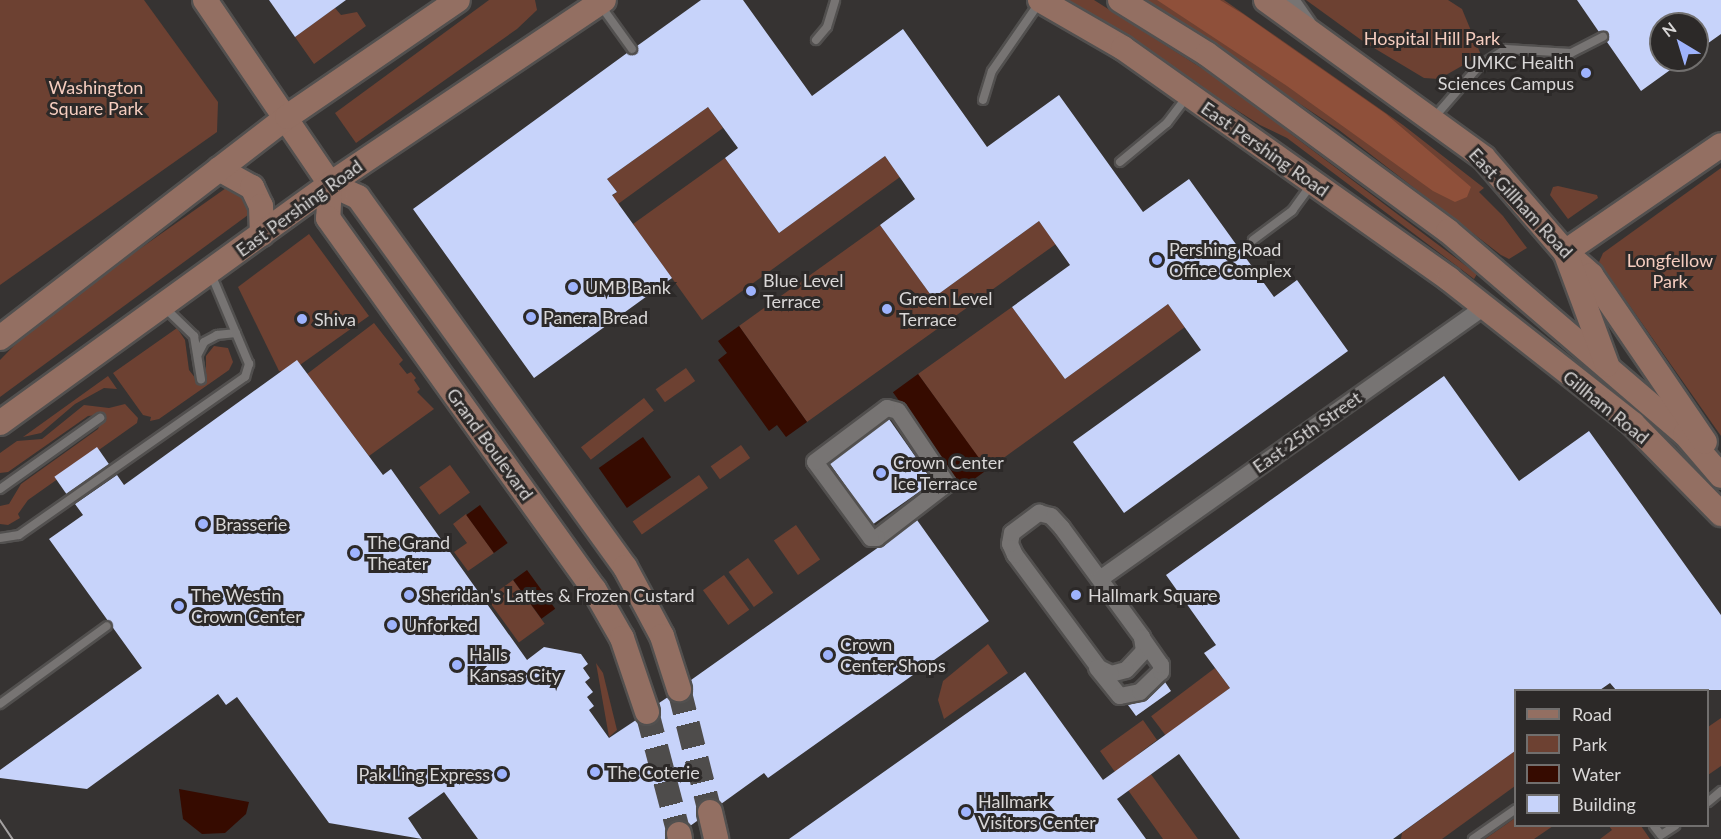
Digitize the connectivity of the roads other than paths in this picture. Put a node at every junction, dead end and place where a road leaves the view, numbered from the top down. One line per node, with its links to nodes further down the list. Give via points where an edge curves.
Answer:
1 (205, 0): 15 (main road)
2 (458, 0): 15 (main road)
3 (835, 0): 11 (lane, via 827,27)
4 (1041, 0): 13 (main road, East Pershing Road, via 1123,48); 14 (lane, via 992,72)
5 (1120, 0): 26 (main road, via 1207,54 1448,231)
6 (1266, 0): 9 (main road)
7 (1291, 0): 9 (street)
8 (600, 1): 12 (lane); 21 (main road, East Pershing Road)
9 (1314, 33): 16 (main road, East Gillham Road)
10 (1603, 37): 16 (lane, via 1571,53 1506,49 1478,67)
11 (816, 40)
12 (632, 49)
13 (1188, 94): 18 (lane, via 1167,123); 20 (main road, East Pershing Road)
14 (983, 100)
15 (287, 117): 19 (main road); 21 (main road)
16 (1432, 120): 24 (main road, East Gillham Road, via 1484,158)
17 (1721, 144): 24 (main road)
18 (1120, 162)
19 (219, 169): 22 (main road, via 252,186 261,206); 30 (main road)
20 (1312, 182): 23 (lane, via 1301,202); 28 (main road, East Pershing Road)
21 (330, 184): 22 (main road, East Pershing Road); 47 (main road, Grand Boulevard, via 358,197 625,567 662,636); 49 (main road, Grand Boulevard, via 328,218 594,590 622,638)
22 (262, 234): 25 (main road, East Pershing Road)
23 (1253, 240)
24 (1565, 252): 32 (main road); 37 (main road, East Gillham Road, via 1591,275)
25 (210, 273): 27 (main road, East Pershing Road); 29 (lane)
26 (1515, 287): 28 (main road, East 25th Street); 32 (main road, Gillham Road)
27 (163, 307): 31 (lane, via 195,336); 35 (main road, East Pershing Road)
28 (1483, 308): 36 (main road, Gillham Road); 43 (street, East 25th Street)
29 (236, 333): 31 (lane, via 217,335 204,342); 42 (lane, via 249,364 245,377 19,535)
30 (0, 338)
31 (198, 354): 33 (lane)
32 (1609, 371): 36 (main road); 38 (main road, Gillham Road, via 1685,434)
33 (201, 379)
34 (100, 418): 39 (lane)
35 (0, 423)
36 (1633, 424): 40 (main road, Gillham Road)
37 (1721, 466)
38 (1721, 476)
39 (1, 488)
40 (1721, 514)
41 (866, 536): 41 (street, via 877,538 947,484 893,408 887,408 815,462)
42 (0, 538)
43 (1100, 579): 45 (street); 46 (street, via 1051,516 1030,516 1012,533 1010,544 1015,555)
44 (107, 626): 48 (lane)
45 (1142, 637): 46 (street, via 1144,651 1126,670 1111,674); 46 (street, via 1161,665 1161,672 1131,697 1120,696 1113,690)
46 (1088, 655)
47 (679, 689)
48 (0, 704)
49 (647, 712)
50 (1721, 791): 51 (lane)
51 (1709, 800)
52 (1514, 810): 55 (lane)
53 (710, 812): 54 (main road)
54 (716, 839)
55 (1473, 839)

